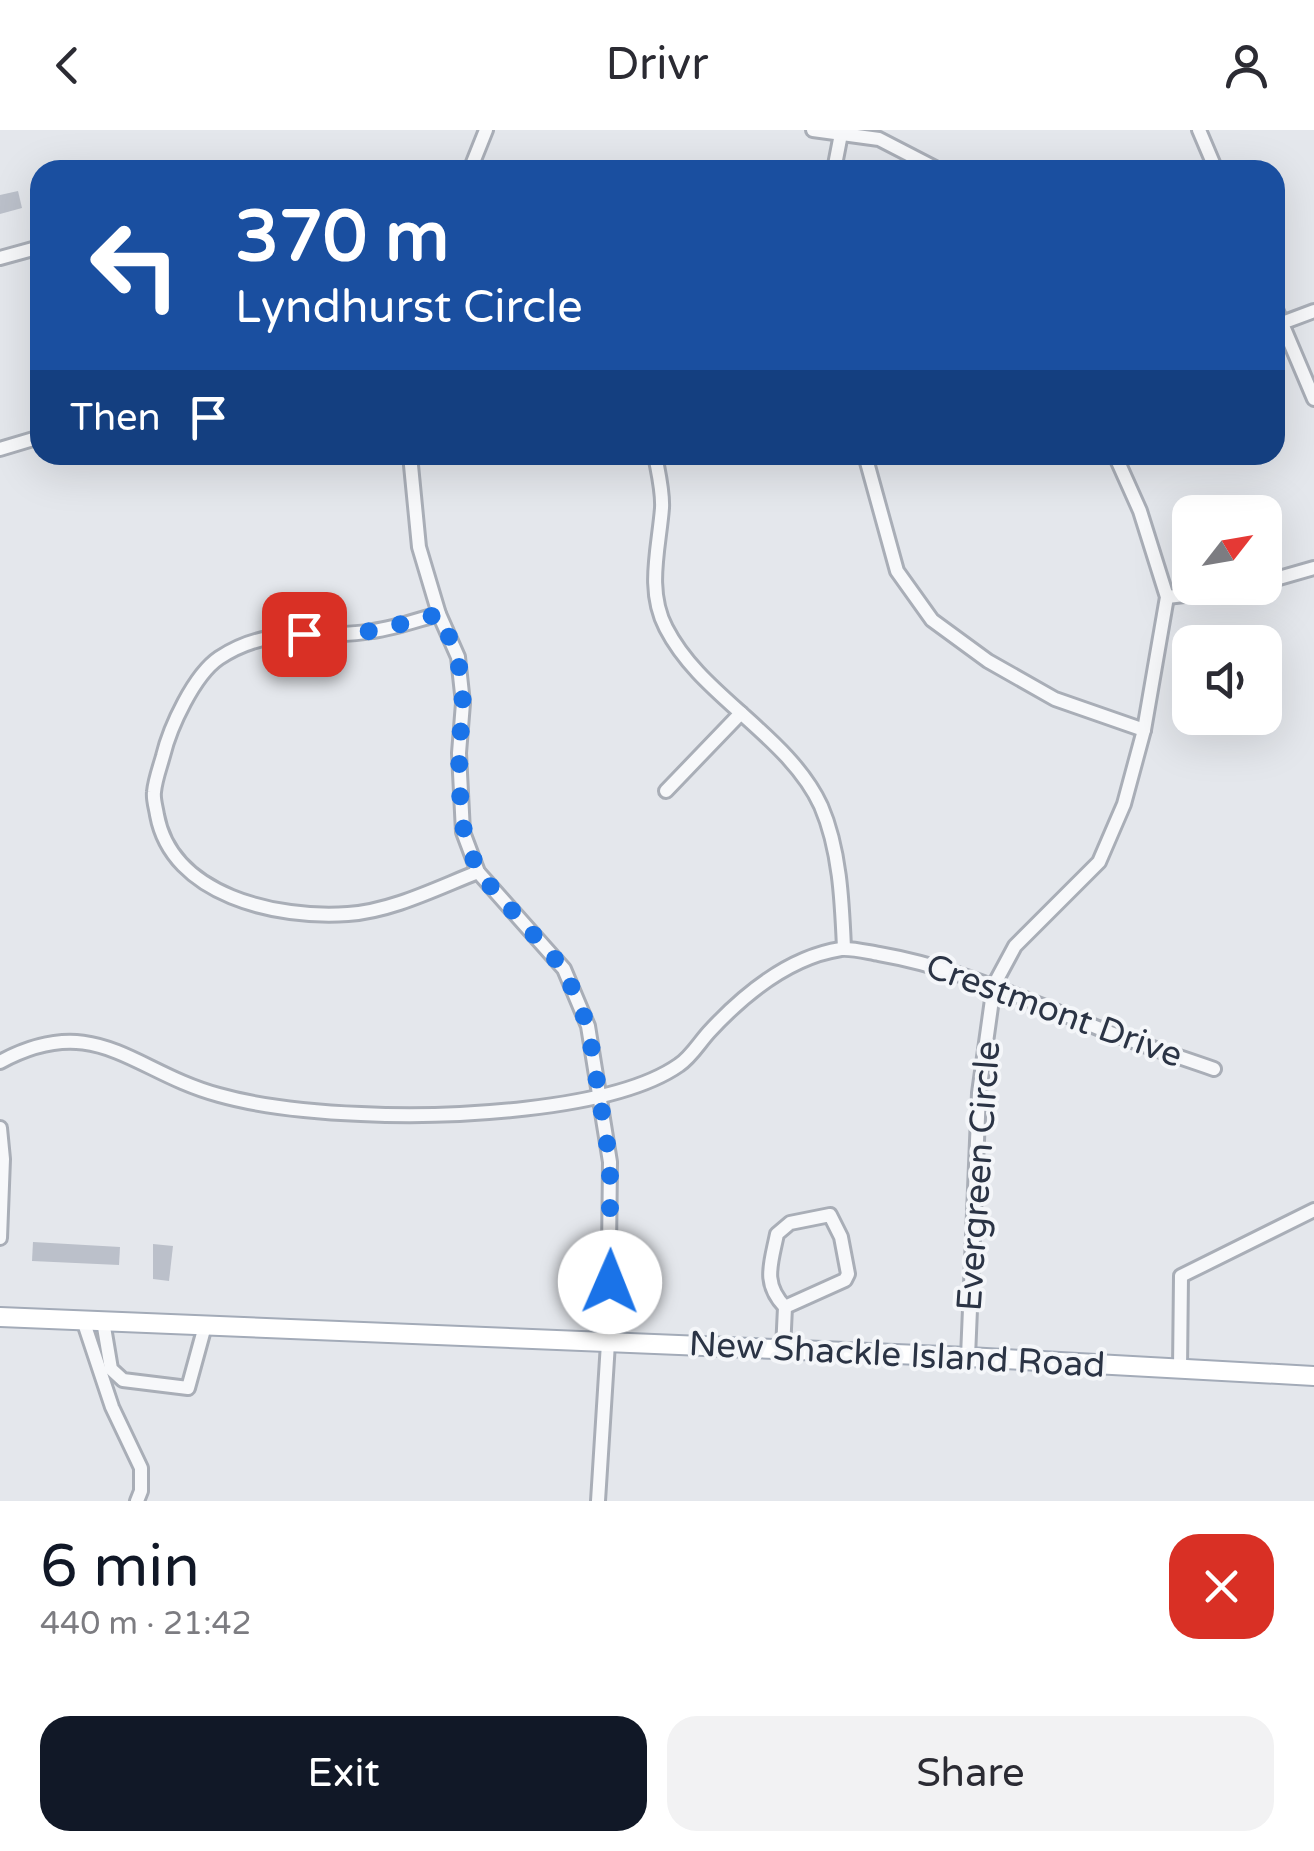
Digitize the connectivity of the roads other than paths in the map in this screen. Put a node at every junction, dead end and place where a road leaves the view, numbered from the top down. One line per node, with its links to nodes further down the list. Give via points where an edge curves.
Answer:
1 (486, 130): 5 (street)
2 (813, 130): 4 (street)
3 (1199, 130): 8 (street)
4 (841, 134): 6 (street); 7 (street, via 878,140)
5 (474, 160)
6 (836, 160)
7 (919, 160)
8 (1212, 160)
9 (30, 250): 10 (street)
10 (0, 258)
11 (1314, 310): 12 (street)
12 (1285, 322)
13 (1285, 330): 14 (street)
14 (1314, 399)
15 (30, 440): 16 (street)
16 (0, 450)
17 (411, 465): 25 (street, via 419,547)
18 (656, 465): 26 (street, via 662,504 655,588 664,625 686,659)
19 (868, 465): 27 (street, via 897,571 932,620 988,662 1055,699)
20 (1119, 465): 24 (street, Evergreen Circle)
21 (1314, 568): 22 (street)
22 (1282, 577)
23 (1172, 595): 24 (street)
24 (1167, 596): 27 (street, Evergreen Circle)
25 (439, 614): 29 (street, via 458,657 460,794); 29 (street, via 374,631 279,634 215,660 184,702 153,794 160,834 180,864 212,889 254,903 350,914)
26 (741, 713): 28 (street); 30 (street, via 798,770 820,806 834,851)
27 (1144, 730): 31 (street, Evergreen Circle, via 1099,862 1015,946)
28 (666, 791)
29 (478, 872): 34 (street, via 564,969 588,1026)
30 (844, 948): 31 (street, Crestmont Drive, via 925,962); 34 (street, Crestmont Drive, via 797,962 752,991 682,1063 652,1082)
31 (994, 985): 33 (street, Crestmont Drive); 45 (street, Evergreen Circle, via 978,1093)
32 (0, 1062): 34 (street, Crestmont Drive, via 26,1048 67,1040 112,1047 216,1094 274,1107 362,1114)
33 (1214, 1069)
34 (600, 1098): 43 (street, via 610,1162)
35 (0, 1128): 37 (street)
36 (1314, 1210): 46 (street, via 1181,1276)
37 (0, 1238)
38 (785, 1307): 38 (street, via 772,1294 777,1234 790,1222 830,1215 848,1274); 44 (street)
39 (0, 1317): 40 (main road, New Shackle Island Road)
40 (83, 1320): 41 (main road, New Shackle Island Road); 48 (street, via 141,1468)
41 (103, 1321): 42 (main road, New Shackle Island Road); 42 (street, via 111,1369 122,1380 188,1388)
42 (205, 1326): 43 (main road, New Shackle Island Road)
43 (608, 1343): 44 (main road, New Shackle Island Road); 49 (street)
44 (784, 1350): 45 (main road, New Shackle Island Road)
45 (968, 1357): 46 (main road, New Shackle Island Road)
46 (1180, 1369): 47 (main road, New Shackle Island Road)
47 (1314, 1376)
48 (137, 1501)
49 (598, 1501)

